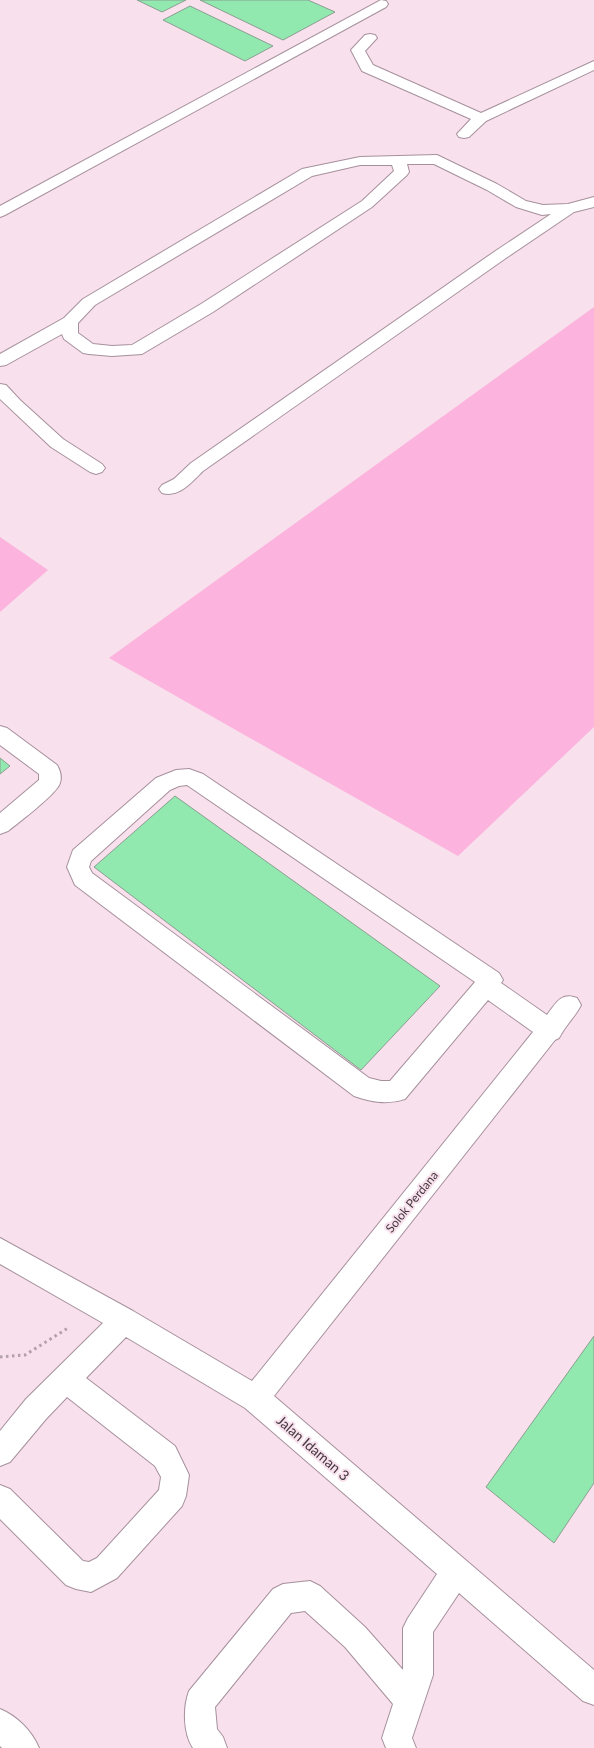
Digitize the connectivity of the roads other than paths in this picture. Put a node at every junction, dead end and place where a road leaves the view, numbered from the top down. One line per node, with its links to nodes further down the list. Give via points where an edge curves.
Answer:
1 (381, 1): 11 (street)
2 (370, 38): 6 (street, via 358,50 368,68)
3 (594, 65): 4 (street)
4 (575, 75): 5 (street); 6 (street)
5 (594, 81)
6 (481, 118): 7 (street)
7 (464, 134)
8 (398, 160): 10 (street, via 436,159 492,186 521,204 542,210); 12 (street, via 360,161 307,172 89,302); 12 (street, via 402,172 367,204 207,308 136,350 89,349 70,335)
9 (594, 202): 10 (street)
10 (569, 209): 16 (street)
11 (0, 212)
12 (70, 322): 13 (street)
13 (0, 361)
14 (0, 389): 15 (street, via 57,443)
15 (96, 468)
16 (168, 489)
17 (0, 734): 18 (street, via 50,771 50,783)
18 (0, 825)
19 (487, 986): 19 (street, via 396,1091 382,1092 363,1088 83,879 78,866 82,856 163,784 189,776 491,980); 21 (street)
20 (569, 1005): 21 (street, Solok Perdana)
21 (551, 1030): 25 (street, Solok Perdana)
22 (0, 1250): 23 (street, Jalan Idaman 3)
23 (112, 1313): 24 (street); 25 (street, Jalan Idaman 3)
24 (65, 1380): 26 (street, via 36,1409); 27 (street, via 165,1456 175,1475 172,1496 107,1568 91,1577 76,1575)
25 (255, 1398): 28 (street, Jalan Idaman 3)
26 (0, 1452)
27 (0, 1499)
28 (456, 1571): 29 (street, Jalan Idaman 3); 30 (street, via 418,1628 418,1675)
29 (594, 1690)
30 (410, 1701): 33 (street, via 355,1637 310,1596 283,1599 200,1702 202,1735); 34 (street, via 397,1738)
31 (0, 1724): 32 (street)
32 (24, 1748)
33 (212, 1748)
34 (401, 1748)

